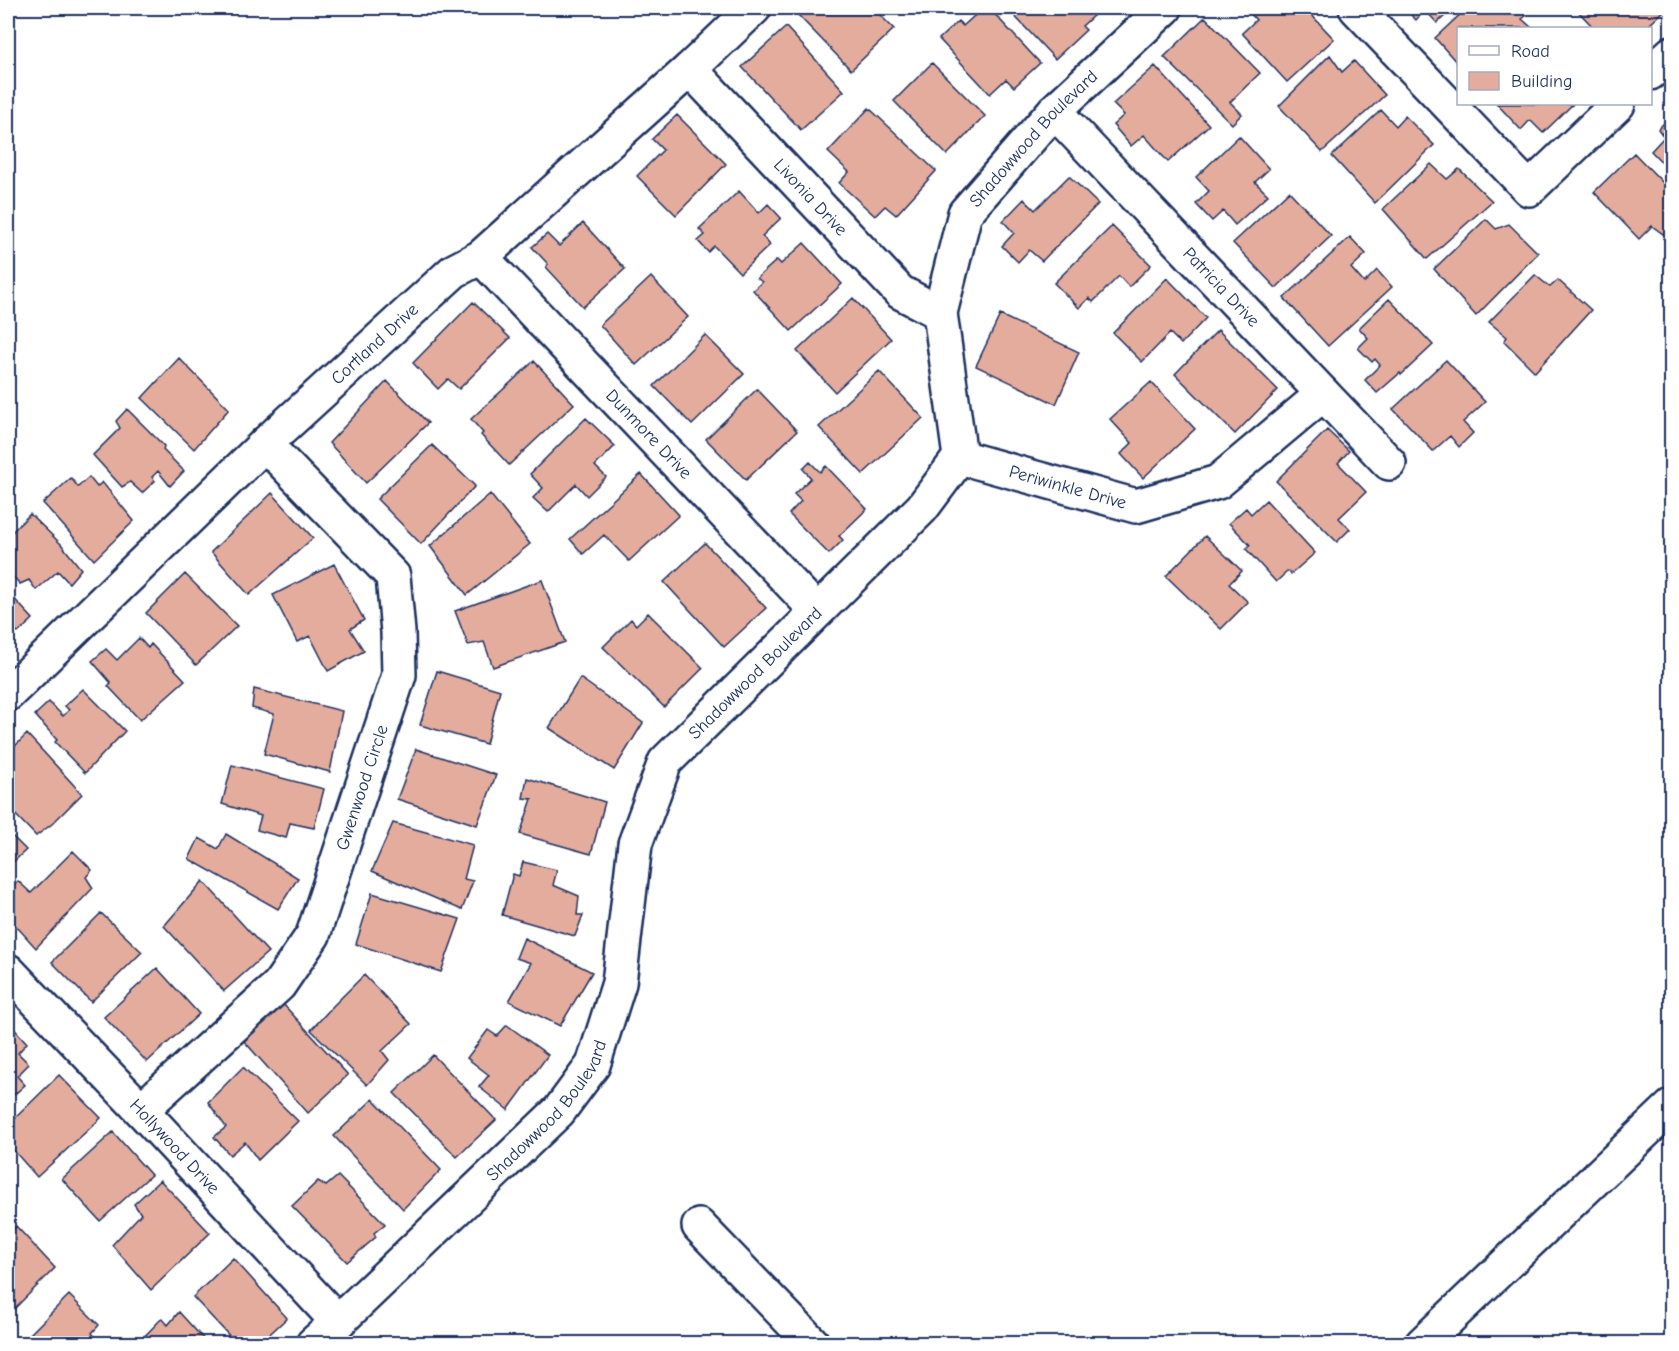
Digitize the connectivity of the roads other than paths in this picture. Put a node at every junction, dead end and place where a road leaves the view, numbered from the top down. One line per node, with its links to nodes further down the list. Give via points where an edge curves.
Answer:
1 (754, 8): 5 (street, Cortland Drive)
2 (1165, 8): 8 (street, Shadowwood Boulevard)
3 (1356, 8): 7 (street, via 1529,189)
4 (1671, 53): 6 (street)
5 (690, 69): 9 (street, Cortland Drive); 10 (street, Livonia Drive, via 900,292)
6 (1652, 71)
7 (1617, 105)
8 (1054, 111): 10 (street, Shadowwood Boulevard, via 965,213); 11 (street, Patricia Drive)
9 (481, 257): 12 (street, Cortland Drive, via 453,271); 15 (street, Dunmore Drive)
10 (940, 313): 13 (street, Shadowwood Boulevard)
11 (1323, 394): 13 (street, Periwinkle Drive, via 1218,482 1136,506); 14 (street, Patricia Drive)
12 (265, 444): 16 (street, Cortland Drive); 19 (street, Gwenwood Circle, via 393,576 399,675 313,935 279,985)
13 (960, 457): 15 (street, Shadowwood Boulevard, via 922,508)
14 (1389, 463)
15 (817, 611): 21 (street, Shadowwood Boulevard, via 665,762 635,844 619,983 593,1065 559,1111)
16 (8, 694)
17 (8, 971): 19 (street, Hollywood Drive)
18 (1671, 1106): 24 (street)
19 (141, 1110): 21 (street, Hollywood Drive)
20 (699, 1226): 22 (street)
21 (338, 1322): 23 (street, Shadowwood Boulevard)
22 (806, 1341)
23 (313, 1344)
24 (1422, 1344)

